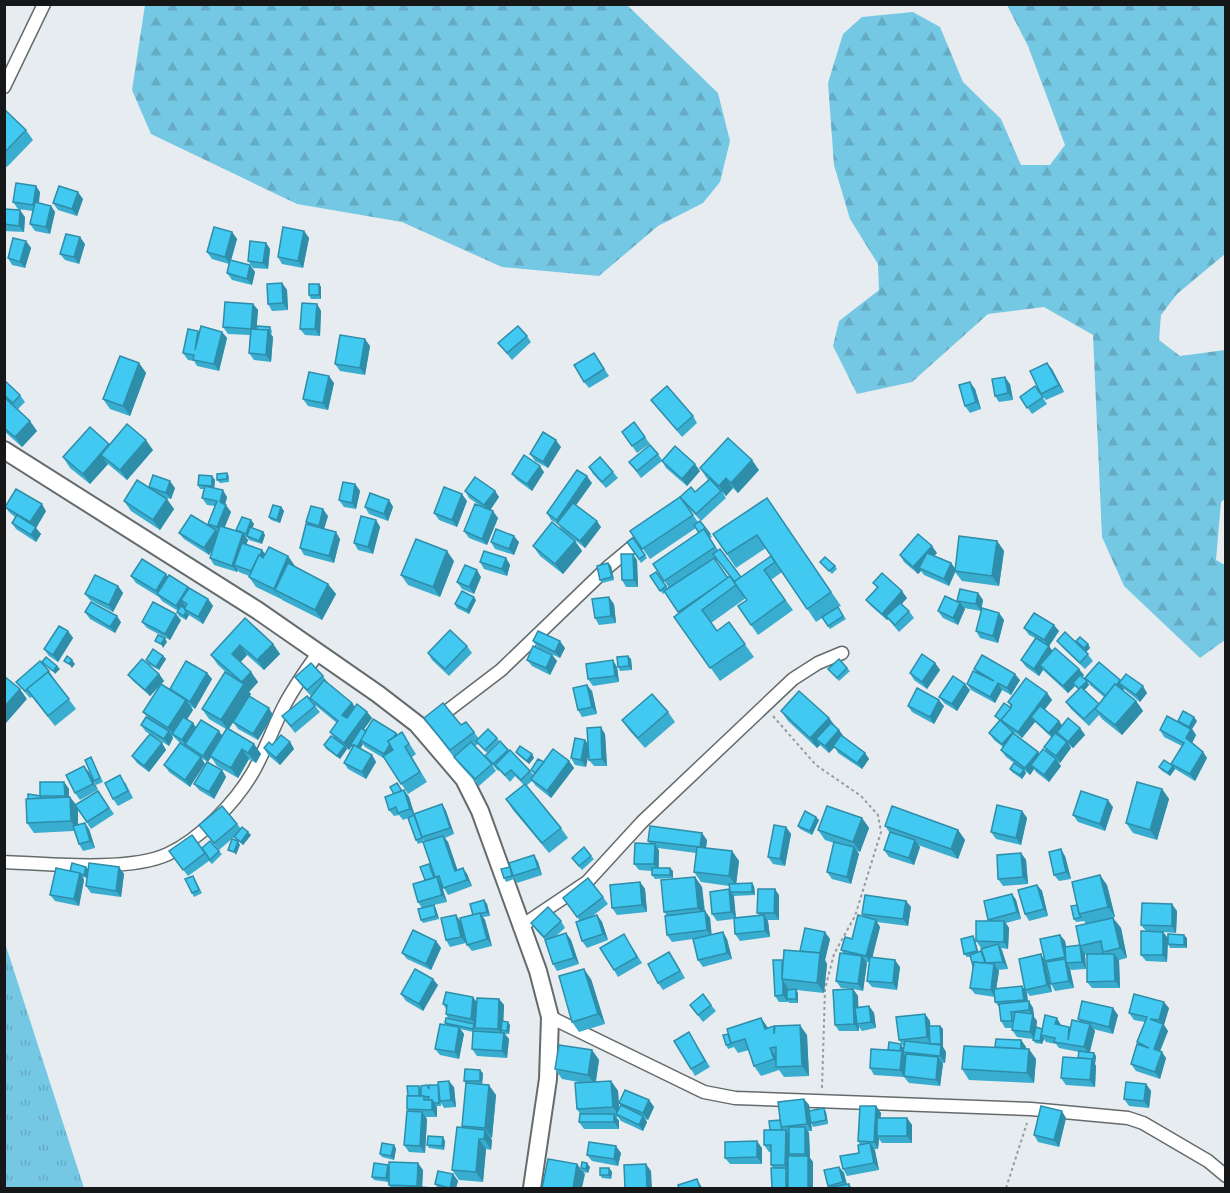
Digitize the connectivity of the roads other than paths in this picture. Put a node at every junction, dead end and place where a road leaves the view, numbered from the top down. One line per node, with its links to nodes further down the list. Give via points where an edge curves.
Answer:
1 (44, 4): 2 (street)
2 (4, 87)
3 (4, 450): 5 (street)
4 (659, 525): 7 (street, via 608,567 501,670)
5 (319, 652): 7 (street); 8 (street, via 294,687 252,774 214,819 189,841 147,861)
6 (842, 653): 9 (street, via 793,679 642,822 587,882)
7 (423, 730): 9 (street, via 464,779 476,803)
8 (4, 862)
9 (520, 927): 10 (street, via 538,971)
10 (550, 1017): 11 (street, via 704,1092 735,1098 1031,1109 1110,1116 1143,1123); 12 (street, via 548,1079)
11 (1226, 1176)
12 (532, 1188)

